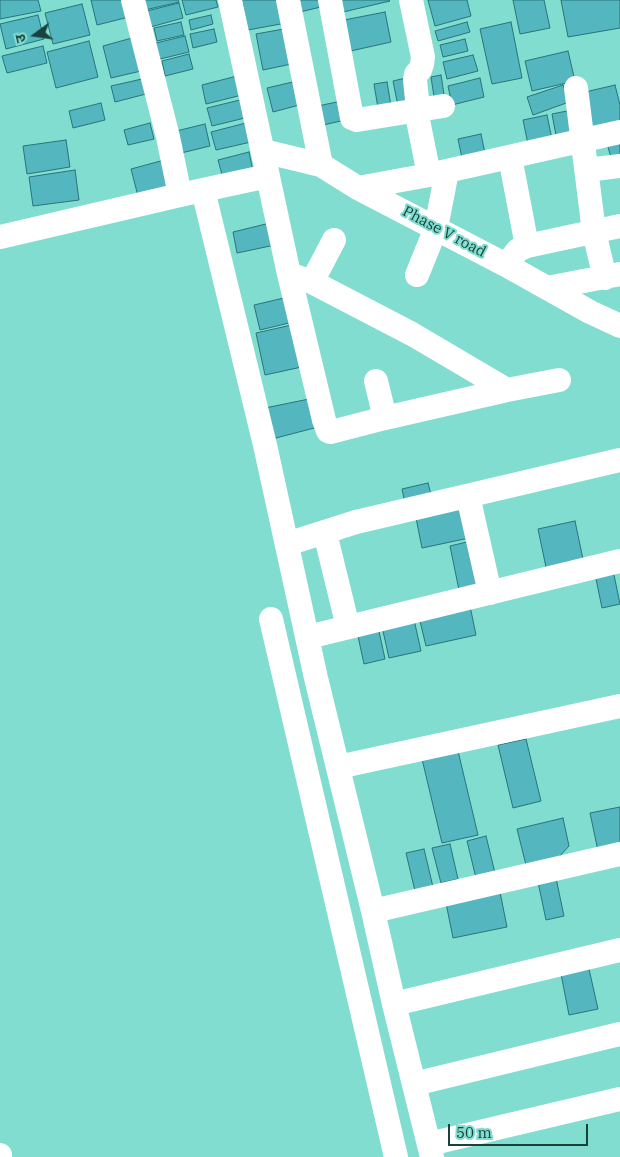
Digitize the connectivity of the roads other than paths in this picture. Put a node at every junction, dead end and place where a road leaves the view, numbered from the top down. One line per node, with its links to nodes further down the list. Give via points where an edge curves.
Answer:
1 (133, 0): 19 (street, via 168,137)
2 (230, 0): 11 (street)
3 (288, 0): 13 (street)
4 (330, 0): 8 (street, via 352,118 357,120)
5 (411, 0): 8 (street, via 423,57 415,80)
6 (576, 88): 10 (street)
7 (443, 106): 8 (street)
8 (417, 110): 16 (street)
9 (620, 132): 10 (street)
10 (583, 140): 12 (street); 15 (street)
11 (263, 151): 13 (street, Phase V road); 17 (street)
12 (510, 157): 16 (street); 25 (street)
13 (321, 165): 18 (street, Phase V road)
14 (620, 166): 15 (street)
15 (587, 170): 22 (street)
16 (438, 173): 18 (street); 21 (street)
17 (268, 176): 19 (street); 27 (street)
18 (358, 188): 21 (street, Phase V road)
19 (192, 192): 23 (street); 40 (street, via 265,445)
20 (620, 226): 22 (street)
21 (436, 228): 26 (street, Phase V road); 28 (street)
22 (594, 232): 25 (street); 29 (street)
23 (0, 237)
24 (334, 240): 30 (street)
25 (527, 246): 26 (street, via 518,250)
26 (506, 265): 31 (street, Phase V road)
27 (289, 274): 30 (street); 36 (street, via 328,431)
28 (417, 275)
29 (612, 276): 31 (street)
30 (312, 282): 35 (street, via 412,334)
31 (547, 288): 32 (street, Phase V road)
32 (620, 326)
33 (559, 380): 35 (street)
34 (376, 381): 36 (street)
35 (507, 390): 36 (street)
36 (385, 418)
37 (620, 460): 38 (street)
38 (468, 496): 39 (street); 42 (street)
39 (325, 532): 40 (street); 44 (street)
40 (287, 544): 45 (street)
41 (620, 561): 42 (street)
42 (490, 593): 44 (street)
43 (271, 619): 56 (street)
44 (348, 628): 45 (street)
45 (308, 637): 47 (street)
46 (620, 706): 47 (street)
47 (338, 767): 49 (street)
48 (620, 854): 49 (street)
49 (373, 911): 51 (street)
50 (620, 950): 51 (street)
51 (394, 1004): 53 (street)
52 (620, 1034): 53 (street)
53 (414, 1084): 55 (street)
54 (620, 1098): 55 (street)
55 (430, 1151)
56 (396, 1157)

